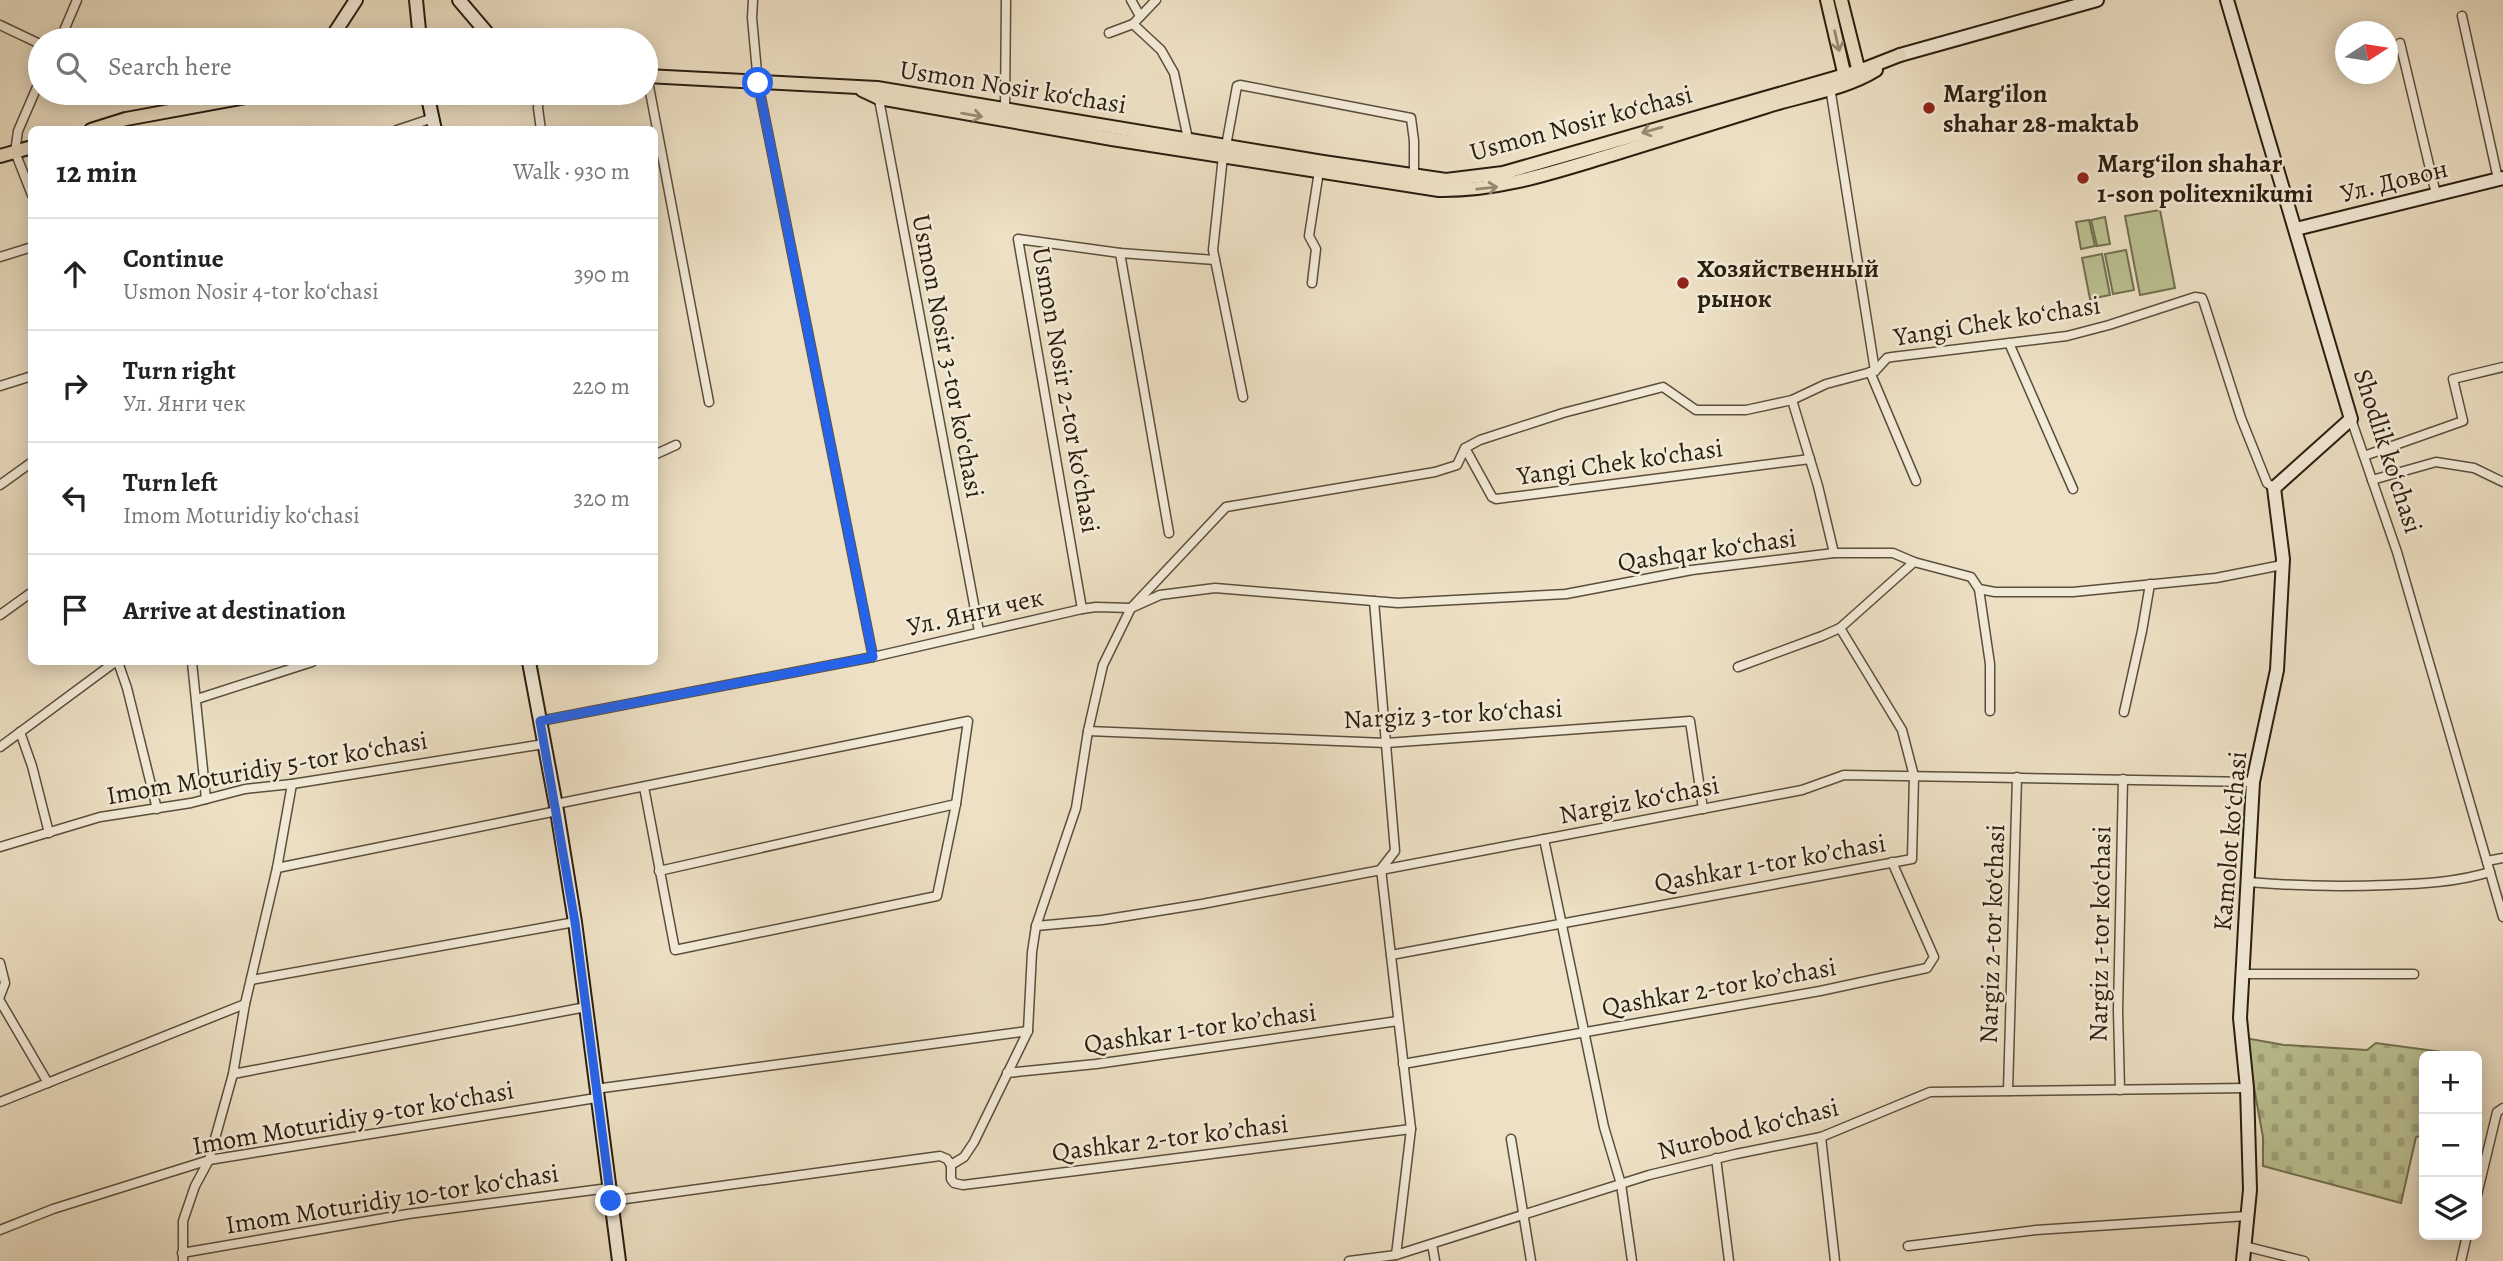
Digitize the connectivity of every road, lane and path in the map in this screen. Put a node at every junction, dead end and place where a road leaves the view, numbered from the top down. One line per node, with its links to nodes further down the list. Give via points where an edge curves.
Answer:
1 (77, 0): 17 (street)
2 (356, 0): 18 (street)
3 (416, 0): 19 (street)
4 (459, 0): 20 (street)
5 (753, 0): 28 (street)
6 (1006, 0): 36 (street)
7 (1131, 0): 13 (street)
8 (1156, 0): 13 (street)
9 (1827, 0): 27 (main road, one-way to 27)
10 (1841, 0): 25 (main road)
11 (2097, 0): 24 (street, Usmon Nosir ko‘chasi)
12 (2227, 0): 53 (street, Shodlik koʻchasi)
13 (1140, 16): 15 (street)
14 (2462, 16): 50 (street)
15 (1133, 24): 21 (street); 42 (street, via 1161,50 1174,73)
16 (0, 25): 22 (street)
17 (65, 28)
18 (338, 28)
19 (419, 28)
20 (484, 28)
21 (1109, 33)
22 (28, 38)
23 (2400, 43): 52 (street)
24 (1900, 55): 25 (main road, Usmon Nosir ko‘chasi)
25 (1860, 75): 27 (main road, Usmon Nosir ko‘chasi)
26 (658, 77): 28 (main road, Usmon Nosir ko‘chasi)
27 (1845, 79): 29 (main road, Usmon Nosir ko‘chasi)
28 (758, 83): 30 (main road, Usmon Nosir ko‘chasi); 93 (street)
29 (1829, 83): 48 (main road, Usmon Nosir ko‘chasi, one-way to 29, via 1439,190 1499,187); 49 (main road, Usmon Nosir ko‘chasi, one-way to 49, via 1503,173 1446,180); 61 (street)
30 (878, 93): 36 (main road, Usmon Nosir ko‘chasi); 44 (main road, Usmon Nosir ko‘chasi, one-way to 44, via 1111,139); 92 (street, Usmon Nosir 3-tor koʻchasi)
31 (29, 105): 45 (street)
32 (202, 105): 38 (main road)
33 (430, 105): 37 (street)
34 (538, 105): 39 (street)
35 (652, 105): 40 (street)
36 (1005, 108): 42 (main road, Usmon Nosir ko‘chasi)
37 (434, 124)
38 (104, 126)
39 (540, 126)
40 (656, 126)
41 (658, 138): 66 (street)
42 (1188, 139): 44 (main road, Usmon Nosir ko‘chasi)
43 (28, 148): 45 (main road)
44 (1225, 151): 47 (main road, Usmon Nosir ko‘chasi); 49 (street, via 1240,85 1411,118); 57 (street)
45 (15, 152): 46 (main road); 51 (street)
46 (0, 156)
47 (1269, 158): 48 (main road, Usmon Nosir ko‘chasi); 49 (main road, Usmon Nosir ko‘chasi)
48 (1320, 171): 58 (street, via 1309,236 1316,249)
49 (1414, 175)
50 (2500, 178): 52 (street, Ул. Довон)
51 (28, 185)
52 (2436, 194): 53 (street, Ул. Довон)
53 (2296, 229): 67 (street, Shodlik koʻchasi)
54 (28, 248): 56 (street)
55 (1120, 253): 57 (street, Usmon Nosir 2-tor koʻchasi); 80 (street); 89 (street, Usmon Nosir 2-tor koʻchasi, via 1018,239)
56 (0, 257)
57 (1215, 260): 64 (street)
58 (1312, 283)
59 (2009, 343): 61 (street, Yangi Chek koʻchasi, via 1887,358); 78 (street, Yangi Chek koʻchasi, via 2077,333 2202,298 2241,418 2267,483); 79 (street)
60 (2503, 367): 71 (street, via 2453,379 2463,421)
61 (1873, 371): 65 (street, Yangi Chek koʻchasi, via 1825,384); 75 (street)
62 (28, 377): 63 (street)
63 (0, 386)
64 (1243, 397)
65 (1792, 400): 69 (street, Yangi Chek koʻchasi, via 1746,410 1696,410 1663,387 1563,413); 72 (street)
66 (709, 402)
67 (2351, 419): 71 (street, Shodlik koʻchasi); 78 (street)
68 (676, 446): 70 (street)
69 (1465, 448): 72 (street, Yangi Chek ko'chasi, via 1496,499); 88 (street, Yangi Chek koʻchasi, via 1457,465 1435,472 1226,507)
70 (658, 453)
71 (2364, 456): 74 (street, Shodlik koʻchasi)
72 (1810, 459): 81 (street)
73 (28, 465): 77 (street)
74 (2372, 480): 76 (street, via 2436,462 2474,468); 124 (street, Shodlik koʻchasi, via 2398,552)
75 (1916, 481)
76 (2503, 482)
77 (0, 485)
78 (2274, 488): 83 (street, Kamolot koʻchasi)
79 (2073, 489)
80 (1169, 533)
81 (1833, 553): 82 (street, Qashqar koʻchasi, via 1892,553); 87 (street, Qashqar koʻchasi, via 1692,570 1566,594)
82 (1914, 562): 85 (street, Qashqar koʻchasi, via 1971,578); 91 (street)
83 (2282, 565): 84 (street, Qashqar koʻchasi); 112 (street, Kamolot koʻchasi, via 2277,670)
84 (2150, 584): 85 (street, Qashqar koʻchasi, via 2073,592); 102 (street)
85 (1979, 589): 101 (street, via 1990,664)
86 (28, 595): 90 (street)
87 (1374, 601): 88 (street, Qashqar koʻchasi, via 1215,587 1160,595); 106 (street)
88 (1131, 608): 89 (street, Ул. Янги чек); 104 (street, via 1103,665)
89 (1082, 610): 92 (street, Ул. Янги чек)
90 (0, 615)
91 (1840, 628): 99 (street); 109 (street, Qashkar 1-tor koʼchasi, via 1902,730)
92 (979, 631): 93 (street, Ул. Янги чек)
93 (873, 657): 103 (street, Ул. Янги чек)
94 (113, 665): 105 (street)
95 (118, 665): 118 (street)
96 (192, 665): 100 (street)
97 (303, 665): 100 (street)
98 (530, 665): 103 (street)
99 (1738, 667)
100 (197, 699): 115 (street)
101 (1990, 711)
102 (2124, 712)
103 (540, 721): 107 (street)
104 (1088, 731): 106 (street, Nargiz 3-tor koʻchasi); 134 (street, via 1076,808)
105 (20, 732): 108 (street); 120 (street)
106 (1386, 743): 119 (street, Nargiz 3-tor koʻchasi, via 1690,721); 127 (street, via 1395,851)
107 (544, 744): 113 (street, Imom Moturidiy 5-tor koʻchasi); 117 (street)
108 (0, 747)
109 (1914, 776): 110 (street, Nargiz koʻchasi); 119 (street, Nargiz koʻchasi, via 1844,775 1802,790); 125 (street, Qashkar 1-tor koʼchasi, via 1912,859)
110 (2017, 778): 111 (street, Nargiz koʻchasi); 152 (street, Nargiz 2-tor ko‘chasi)
111 (2123, 779): 112 (street, Nargiz koʻchasi); 151 (street, Nargiz 1-tor ko‘chasi)
112 (2253, 782): 130 (street, Kamolot koʻchasi)
113 (292, 785): 115 (street, Imom Moturidiy 5-tor koʻchasi, via 245,789); 126 (street)
114 (644, 787): 116 (street, via 968,721); 117 (street); 128 (street)
115 (206, 799): 118 (street, Imom Moturidiy 5-tor koʻchasi)
116 (956, 804): 128 (street); 128 (street, via 937,896 675,950)
117 (556, 807): 126 (street); 132 (street)
118 (157, 809): 120 (street, Imom Moturidiy 5-tor koʻchasi, via 100,817)
119 (1703, 809): 121 (street, Nargiz koʻchasi)
120 (49, 833): 122 (street, Imom Moturidiy 5-tor koʻchasi)
121 (1544, 839): 127 (street, Nargiz koʻchasi); 133 (street)
122 (0, 847)
123 (2503, 858): 124 (street)
124 (2487, 861): 129 (street, Shodlik koʻchasi)
125 (1892, 862): 133 (street, Qashkar 1-tor koʼchasi); 145 (street, Qashkar 2-tor koʼchasi, via 1934,957 1927,968)
126 (277, 868): 139 (street)
127 (1381, 869): 134 (street, Nargiz koʻchasi, via 1189,906); 135 (street)
128 (659, 871)
129 (2490, 872): 130 (street, via 2424,884 2338,888); 131 (street, Shodlik koʻchasi)
130 (2248, 882): 137 (street, Kamolot koʻchasi)
131 (2503, 917)
132 (575, 922): 139 (street); 142 (street)
133 (1560, 924): 135 (street, Qashkar 1-tor koʼchasi); 145 (street)
134 (1036, 926): 144 (street)
135 (1391, 955): 143 (street)
136 (0, 963): 140 (street, via 5,983)
137 (2243, 974): 138 (street); 150 (street, Kamolot koʻchasi, via 2240,1018)
138 (2414, 974)
139 (251, 980): 141 (street)
140 (0, 999): 149 (street)
141 (245, 1004): 148 (street); 149 (street)
142 (586, 1007): 148 (street); 153 (street)
143 (1398, 1021): 146 (street); 147 (street, Qashkar 1-tor koʼchasi)
144 (1028, 1031): 147 (street); 153 (street, Imom Moturidiy 9-tor koʻchasi)
145 (1584, 1033): 146 (street, Qashkar 2-tor koʼchasi); 163 (street)
146 (1403, 1064): 156 (street)
147 (1007, 1073): 161 (street, via 974,1142)
148 (233, 1074): 160 (street)
149 (48, 1083): 154 (street)
150 (2247, 1088): 151 (street, Nurobod koʻchasi); 166 (street, Kamolot koʻchasi)
151 (2120, 1090): 152 (street, Nurobod koʻchasi)
152 (2008, 1091): 157 (street, Nurobod koʻchasi, via 1930,1092)
153 (596, 1094): 160 (street, Imom Moturidiy 9-tor koʻchasi); 164 (street)
154 (0, 1102)
155 (2503, 1108): 162 (street, via 2497,1112)
156 (1411, 1129): 161 (street, Qashkar 2-tor koʼchasi, via 963,1185 951,1179); 172 (street)
157 (1821, 1138): 159 (street, Nurobod koʻchasi); 180 (street)
158 (1511, 1139): 165 (street)
159 (1716, 1158): 163 (street, Nurobod koʻchasi); 179 (street)
160 (209, 1160): 167 (street, Imom Moturidiy 9-tor koʻchasi); 173 (street, via 183,1221)
161 (951, 1166): 164 (street, Imom Moturidiy 10-tor koʻchasi, via 940,1156)
162 (2481, 1177)
163 (1620, 1184): 165 (street, Nurobod koʻchasi); 178 (street)
164 (610, 1194): 173 (street, Imom Moturidiy 10-tor koʻchasi, via 408,1214); 174 (street)
165 (1524, 1214): 169 (street, Nurobod koʻchasi); 177 (street)
166 (2247, 1216): 170 (street, via 2036,1230); 171 (street, Kamolot koʻchasi)
167 (0, 1230)
168 (2466, 1240): 183 (street)
169 (1433, 1244): 172 (street, Nurobod koʻchasi); 176 (street)
170 (1908, 1246)
171 (2244, 1246): 181 (street, Kamolot koʻchasi); 182 (street)
172 (1396, 1255): 175 (street, Nurobod koʻchasi)
173 (183, 1257)
174 (619, 1261)
175 (1349, 1261)
176 (1434, 1261)
177 (1531, 1261)
178 (1632, 1261)
179 (1729, 1261)
180 (1835, 1261)
181 (2243, 1261)
182 (2304, 1261)
183 (2460, 1261)

